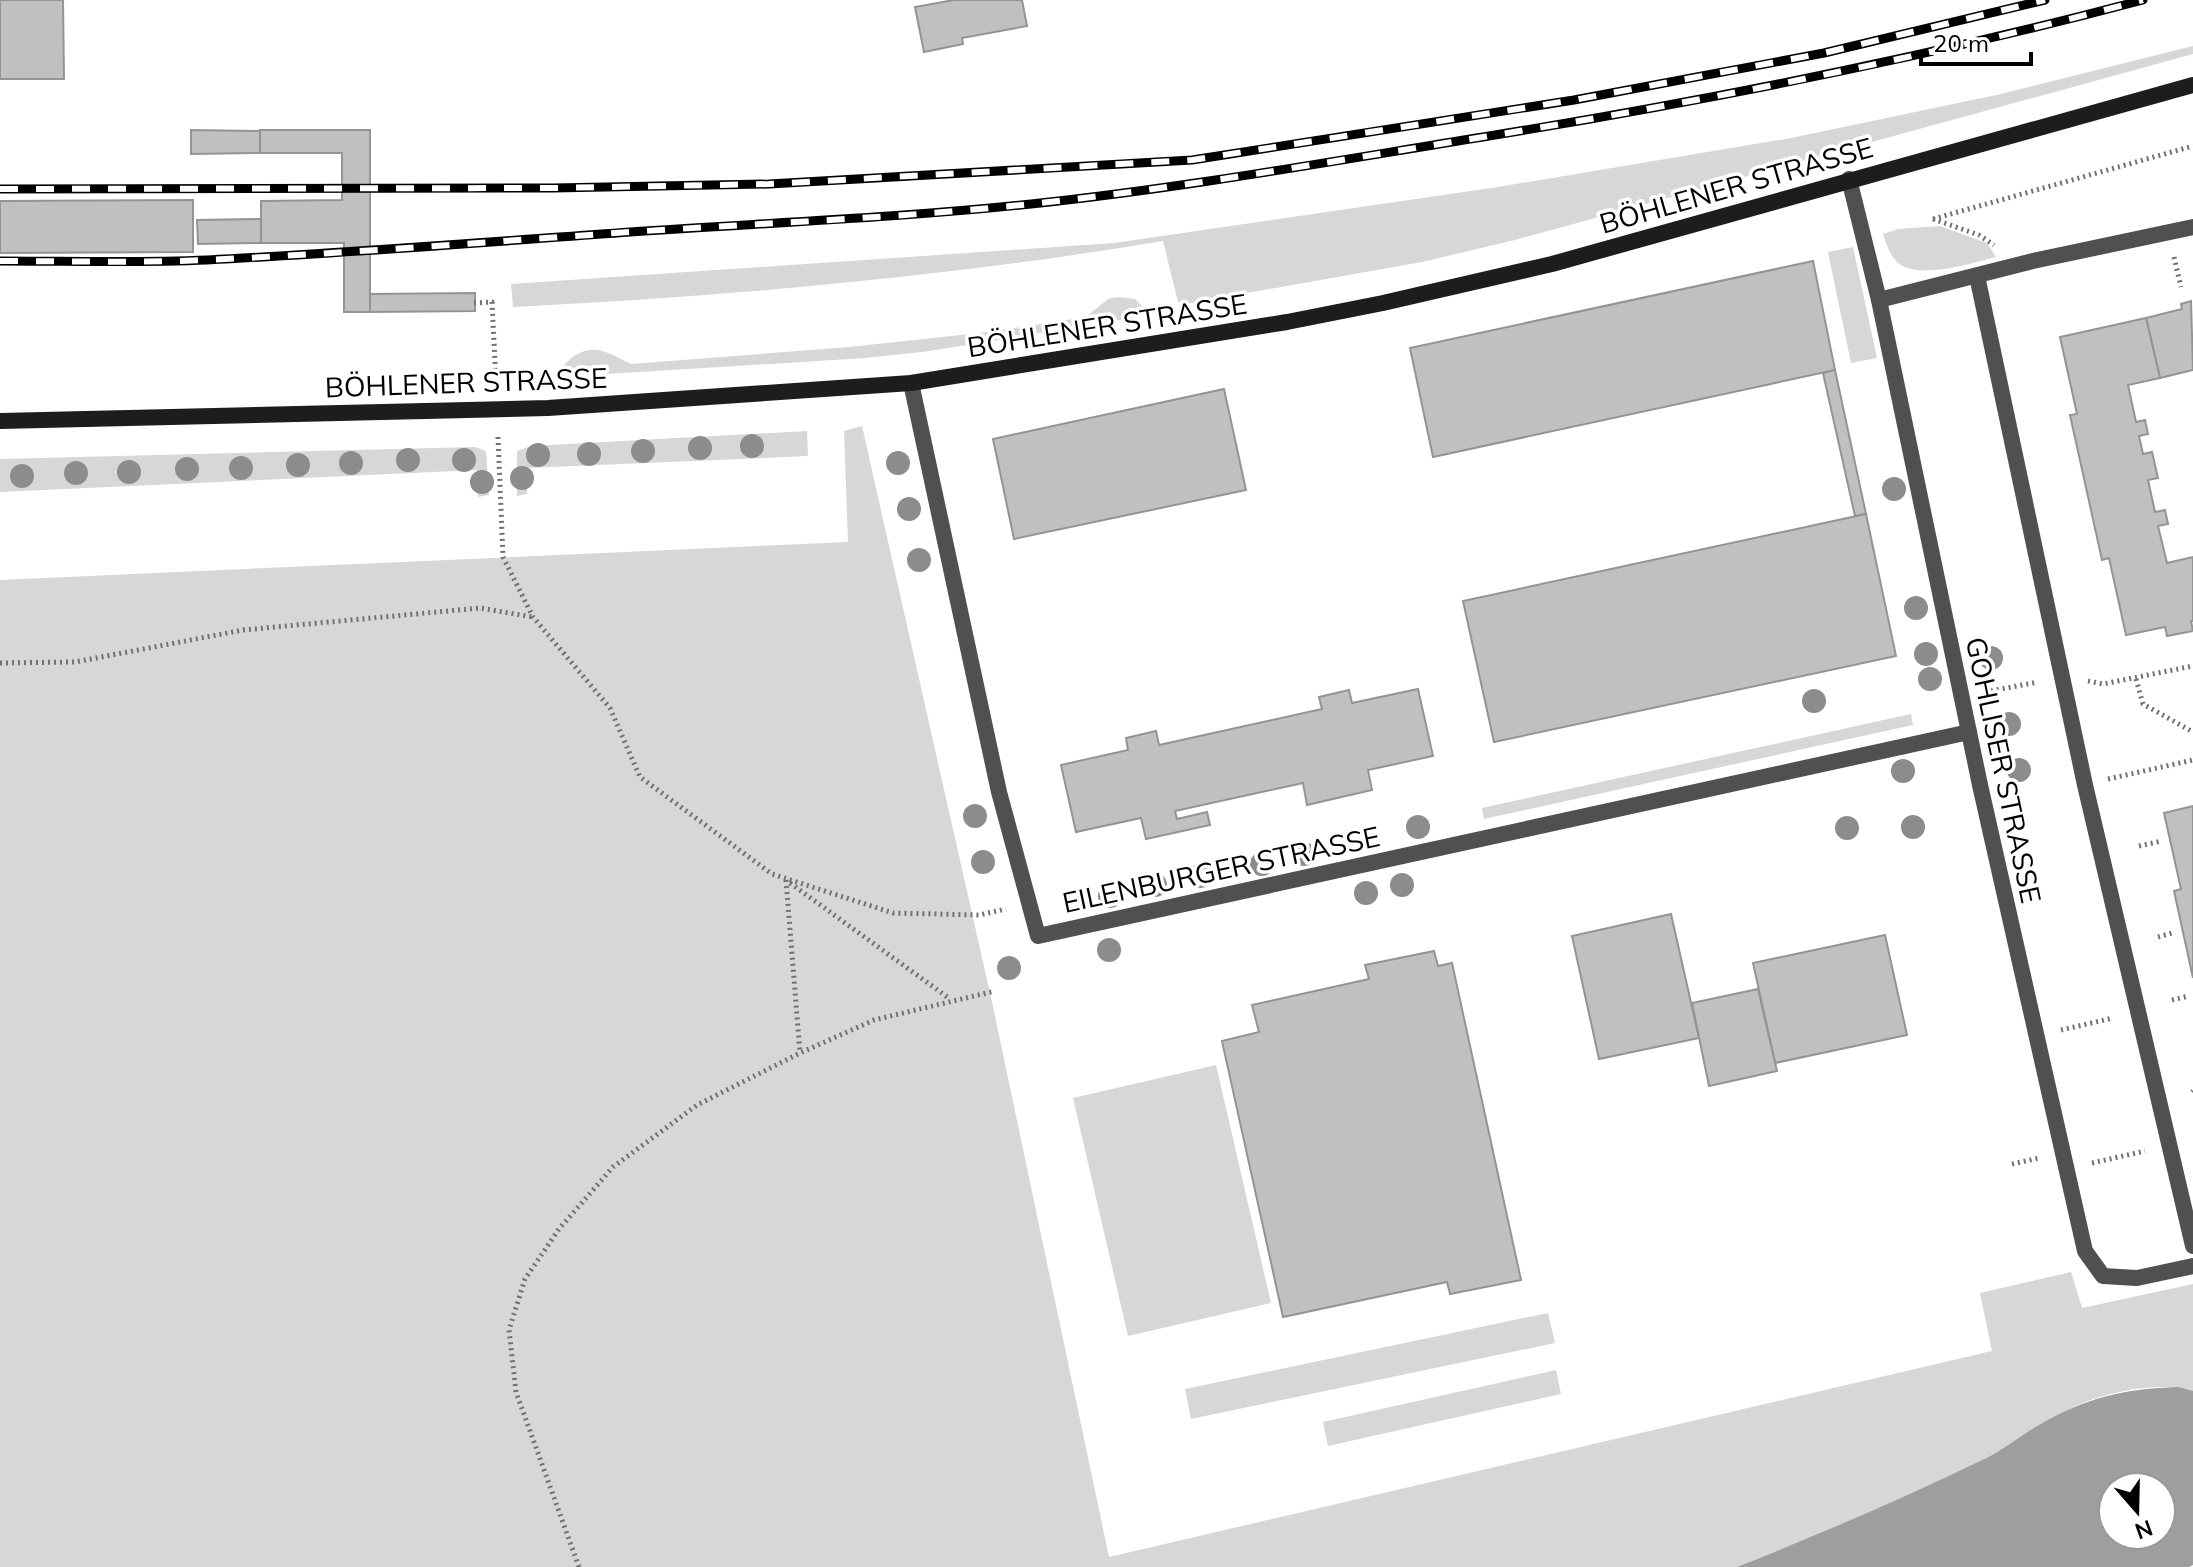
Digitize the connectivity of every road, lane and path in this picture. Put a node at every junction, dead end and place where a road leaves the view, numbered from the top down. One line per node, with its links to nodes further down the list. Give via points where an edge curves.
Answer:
1 (2193, 85): 3 (street, BÖHLENER STRASSE)
2 (2193, 146): 5 (path, via 1933,219 1979,235 2005,252)
3 (1849, 179): 7 (street, GOHLISER STRASSE); 10 (street, BÖHLENER STRASSE, via 1552,264 1383,303)
4 (2193, 227): 5 (street)
5 (2009, 268): 6 (street)
6 (1977, 276): 7 (street); 16 (street)
7 (1879, 300): 19 (street, GOHLISER STRASSE)
8 (474, 303): 9 (path, via 492,302)
9 (496, 383)
10 (911, 383): 11 (street, BÖHLENER STRASSE, via 548,408); 19 (street, EILENBURGER STRASSE, via 999,792 1038,936)
11 (0, 421)
12 (498, 437): 13 (path, via 503,557)
13 (533, 617): 14 (path, via 480,608 243,630 75,662); 25 (path, via 610,708 640,777)
14 (0, 663)
15 (2193, 666): 17 (path)
16 (2062, 678): 17 (path, via 2103,684); 18 (path); 22 (street)
17 (2136, 679): 20 (path, via 2143,704)
18 (1981, 693)
19 (1969, 732): 34 (street, GOHLISER STRASSE)
20 (2193, 732)
21 (2193, 760): 22 (path)
22 (2085, 785): 33 (street)
23 (2162, 841): 24 (path)
24 (2139, 846)
25 (786, 880): 26 (path, via 893,913); 31 (path); 35 (path)
26 (979, 915)
27 (2175, 932): 28 (path)
28 (2158, 937)
29 (995, 991): 31 (path)
30 (2189, 996): 32 (path)
31 (951, 999): 35 (path, via 874,1020)
32 (2172, 1000)
33 (2138, 1012): 34 (path); 36 (street)
34 (2036, 1035): 37 (street, GOHLISER STRASSE)
35 (800, 1053): 40 (path, via 697,1105 613,1167 559,1229 525,1279 509,1330 516,1392)
36 (2169, 1145): 37 (path); 38 (street)
37 (2067, 1169): 39 (street, GOHLISER STRASSE, via 2085,1251 2103,1276 2137,1278)
38 (2193, 1246)
39 (2193, 1266)
40 (577, 1566)

